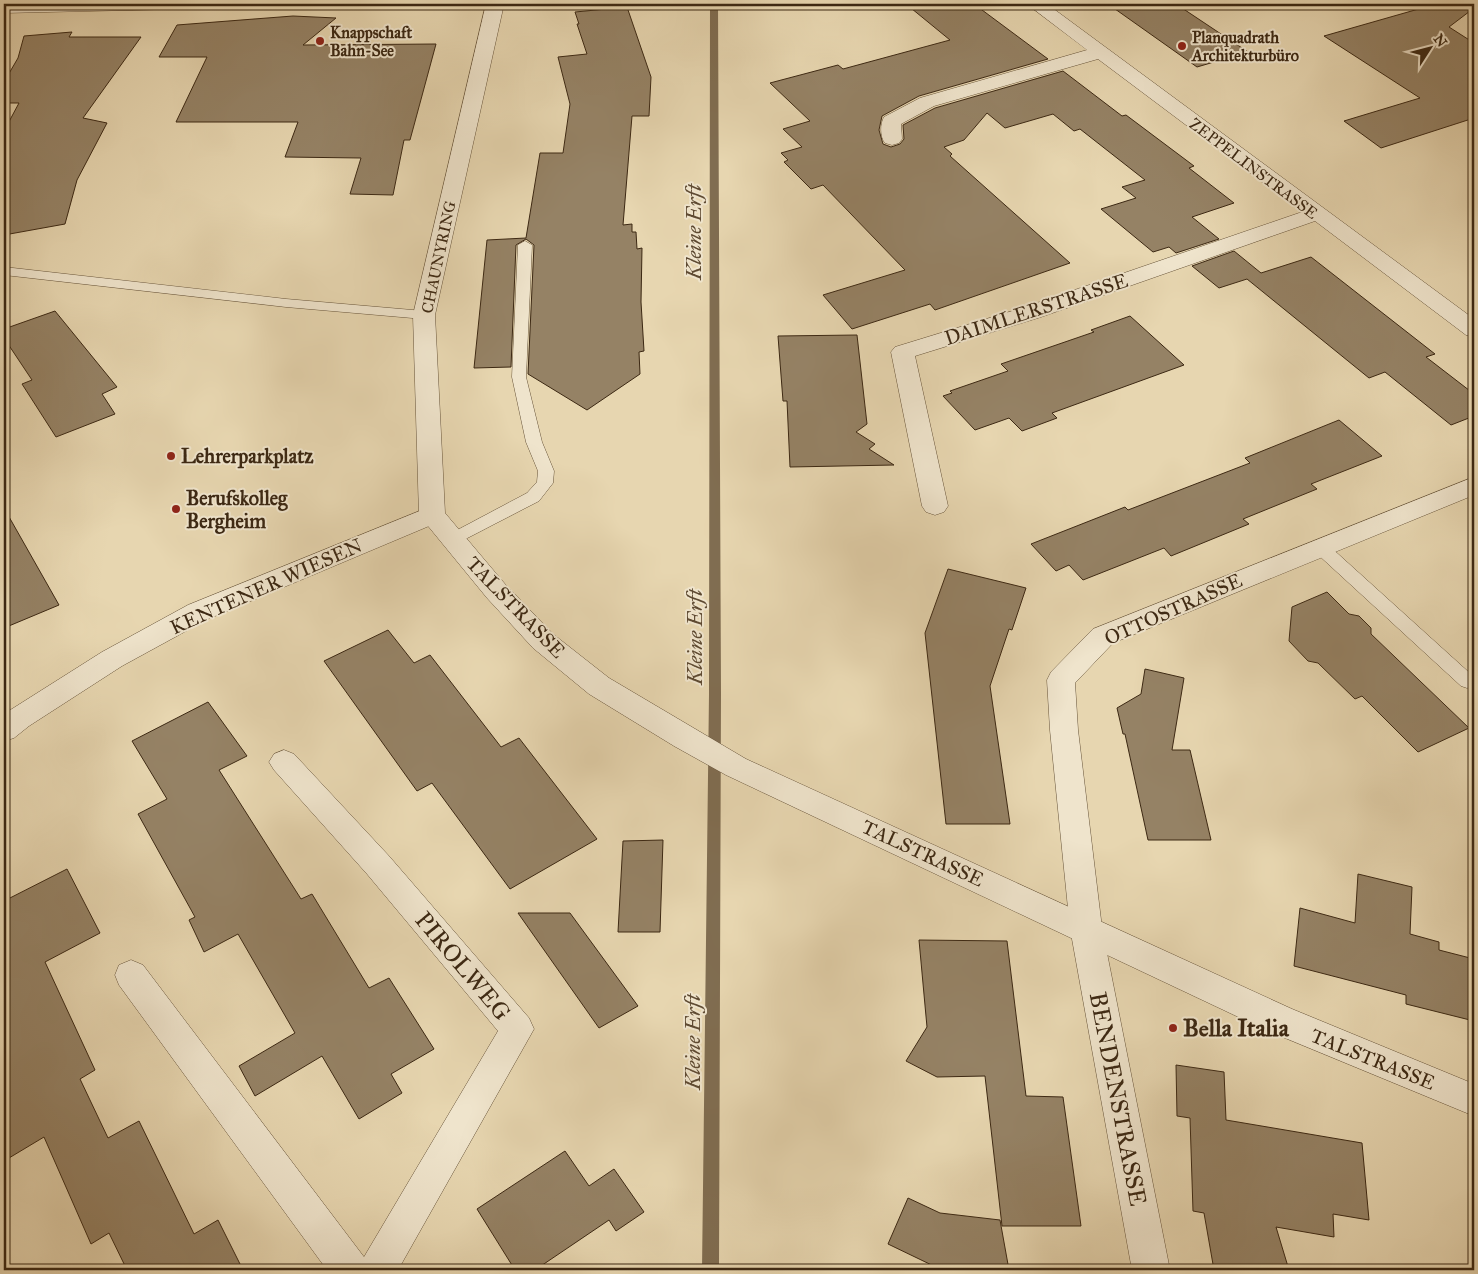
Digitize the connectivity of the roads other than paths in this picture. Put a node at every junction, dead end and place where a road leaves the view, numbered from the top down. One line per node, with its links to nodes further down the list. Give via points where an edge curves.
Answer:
1 (176, 4): 4 (street)
2 (494, 4): 10 (street, CHAUNYRING)
3 (1036, 4): 5 (street, ZEPPELINSTRASSE)
4 (6, 11)
5 (1101, 52): 6 (street, via 927,102 891,121); 7 (street, ZEPPELINSTRASSE)
6 (892, 139)
7 (1316, 214): 11 (street, ZEPPELINSTRASSE); 13 (street, DAIMLERSTRASSE, via 1033,312 903,352)
8 (525, 246): 15 (lane, via 519,377 534,442 546,470 545,483 533,498)
9 (4, 272): 10 (lane)
10 (424, 315): 14 (street, CHAUNYRING)
11 (1472, 327)
12 (1474, 485): 16 (street, OTTOSTRASSE)
13 (935, 506)
14 (432, 515): 15 (street, TALSTRASSE); 18 (street, KENTENER WIESEN, via 198,612 112,659)
15 (452, 540): 20 (street, TALSTRASSE, via 543,641 599,686 736,767)
16 (1320, 547): 17 (lane); 20 (street, OTTOSTRASSE, via 1103,636 1061,680)
17 (1467, 681)
18 (4, 730)
19 (284, 762): 24 (street, PIROLWEG, via 378,865 517,1029)
20 (1086, 928): 22 (street, TALSTRASSE, via 1280,1020); 25 (street, BENDENSTRASSE)
21 (131, 975): 23 (street)
22 (1474, 1100)
23 (350, 1270)
24 (378, 1270)
25 (1151, 1270)

